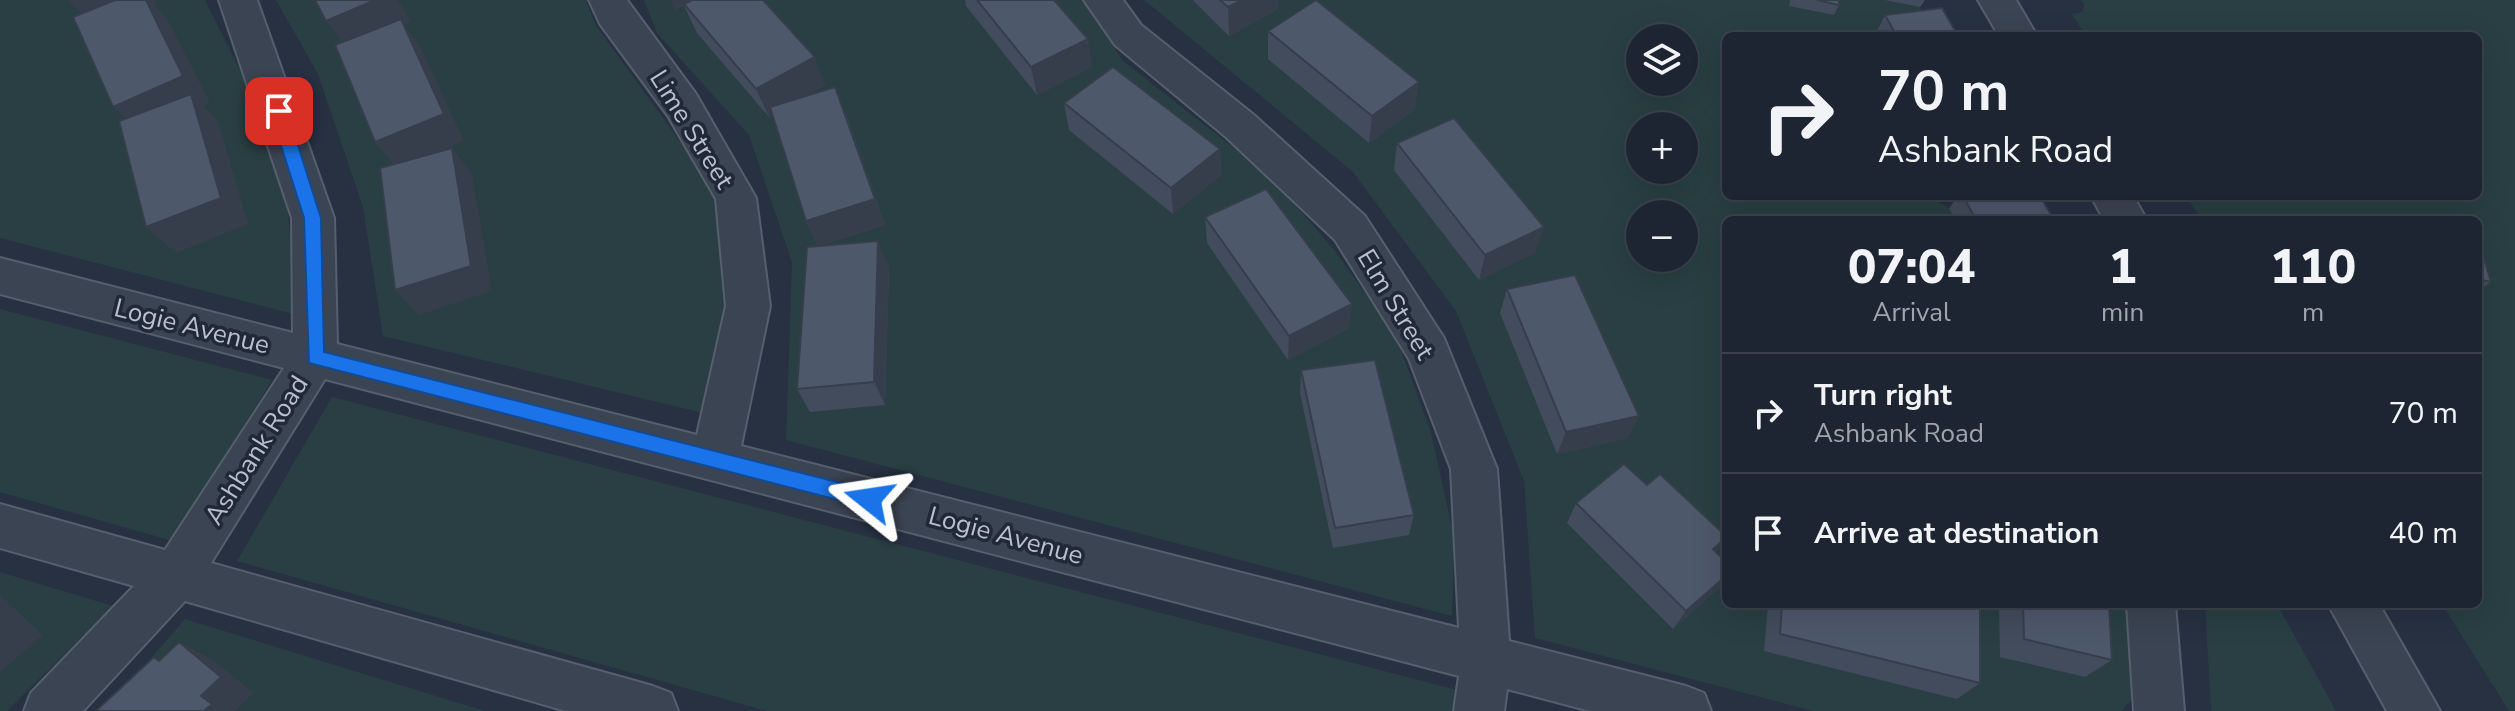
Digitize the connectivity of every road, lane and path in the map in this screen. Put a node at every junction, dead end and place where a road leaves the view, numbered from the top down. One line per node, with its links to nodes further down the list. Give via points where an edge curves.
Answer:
1 (238, 0): 7 (street, Ashbank Road, via 313,218)
2 (608, 0): 8 (street, Lime Street, via 682,105 736,198 748,306)
3 (1103, 0): 13 (street, Elm Street, via 1128,35 1240,126 1350,228 1428,351 1474,469)
4 (1997, 0): 5 (street)
5 (2016, 32)
6 (0, 276): 7 (street, Logie Avenue)
7 (315, 357): 8 (street, Logie Avenue); 10 (street, Ashbank Road)
8 (715, 459): 13 (street, Logie Avenue)
9 (0, 526): 10 (street)
10 (175, 577): 14 (street); 15 (street, Ashbank Road)
11 (2151, 608): 19 (street)
12 (2354, 608): 20 (street)
13 (1486, 661): 17 (street, Elm Street); 18 (street, Logie Avenue)
14 (590, 703): 16 (street)
15 (49, 711)
16 (653, 711)
17 (1479, 711)
18 (1686, 711)
19 (2159, 711)
20 (2415, 711)

